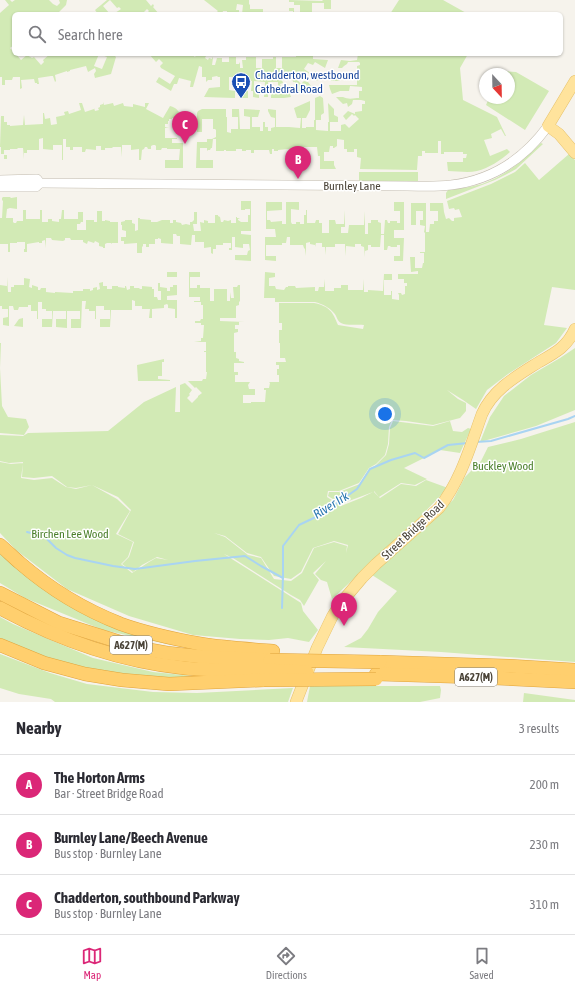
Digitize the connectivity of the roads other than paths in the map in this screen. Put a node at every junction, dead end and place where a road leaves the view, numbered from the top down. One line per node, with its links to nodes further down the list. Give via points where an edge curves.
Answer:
1 (575, 80): 2 (main road)
2 (548, 126): 3 (main road, via 559,134); 5 (street, Burnley Lane, via 531,146 503,168 478,179 450,185)
3 (575, 153)
4 (0, 180): 5 (street, Burnley Lane, via 37,180)
5 (40, 183): 6 (street, Burnley Lane, via 36,187)
6 (0, 187)
7 (574, 332): 16 (main road, Street Bridge Road, via 565,345 516,376 491,399 482,414 456,483 447,498 376,564 340,604 317,648)
8 (0, 545): 12 (highway, A627(M), via 62,594 121,624 163,636 220,647)
9 (0, 594): 12 (highway, A627(M), via 58,623 139,648)
10 (0, 608): 12 (highway, A627(M), via 63,638 138,660 183,668 223,671)
11 (0, 645): 12 (highway, A627(M), via 44,663 86,674 169,684)
12 (269, 665): 13 (highway, A627(M), bridge); 13 (highway, A627(M))
13 (378, 668): 14 (highway, A627(M), via 457,665); 15 (highway, A627(M), via 441,676)
14 (575, 670)
15 (575, 682)
16 (296, 702)

